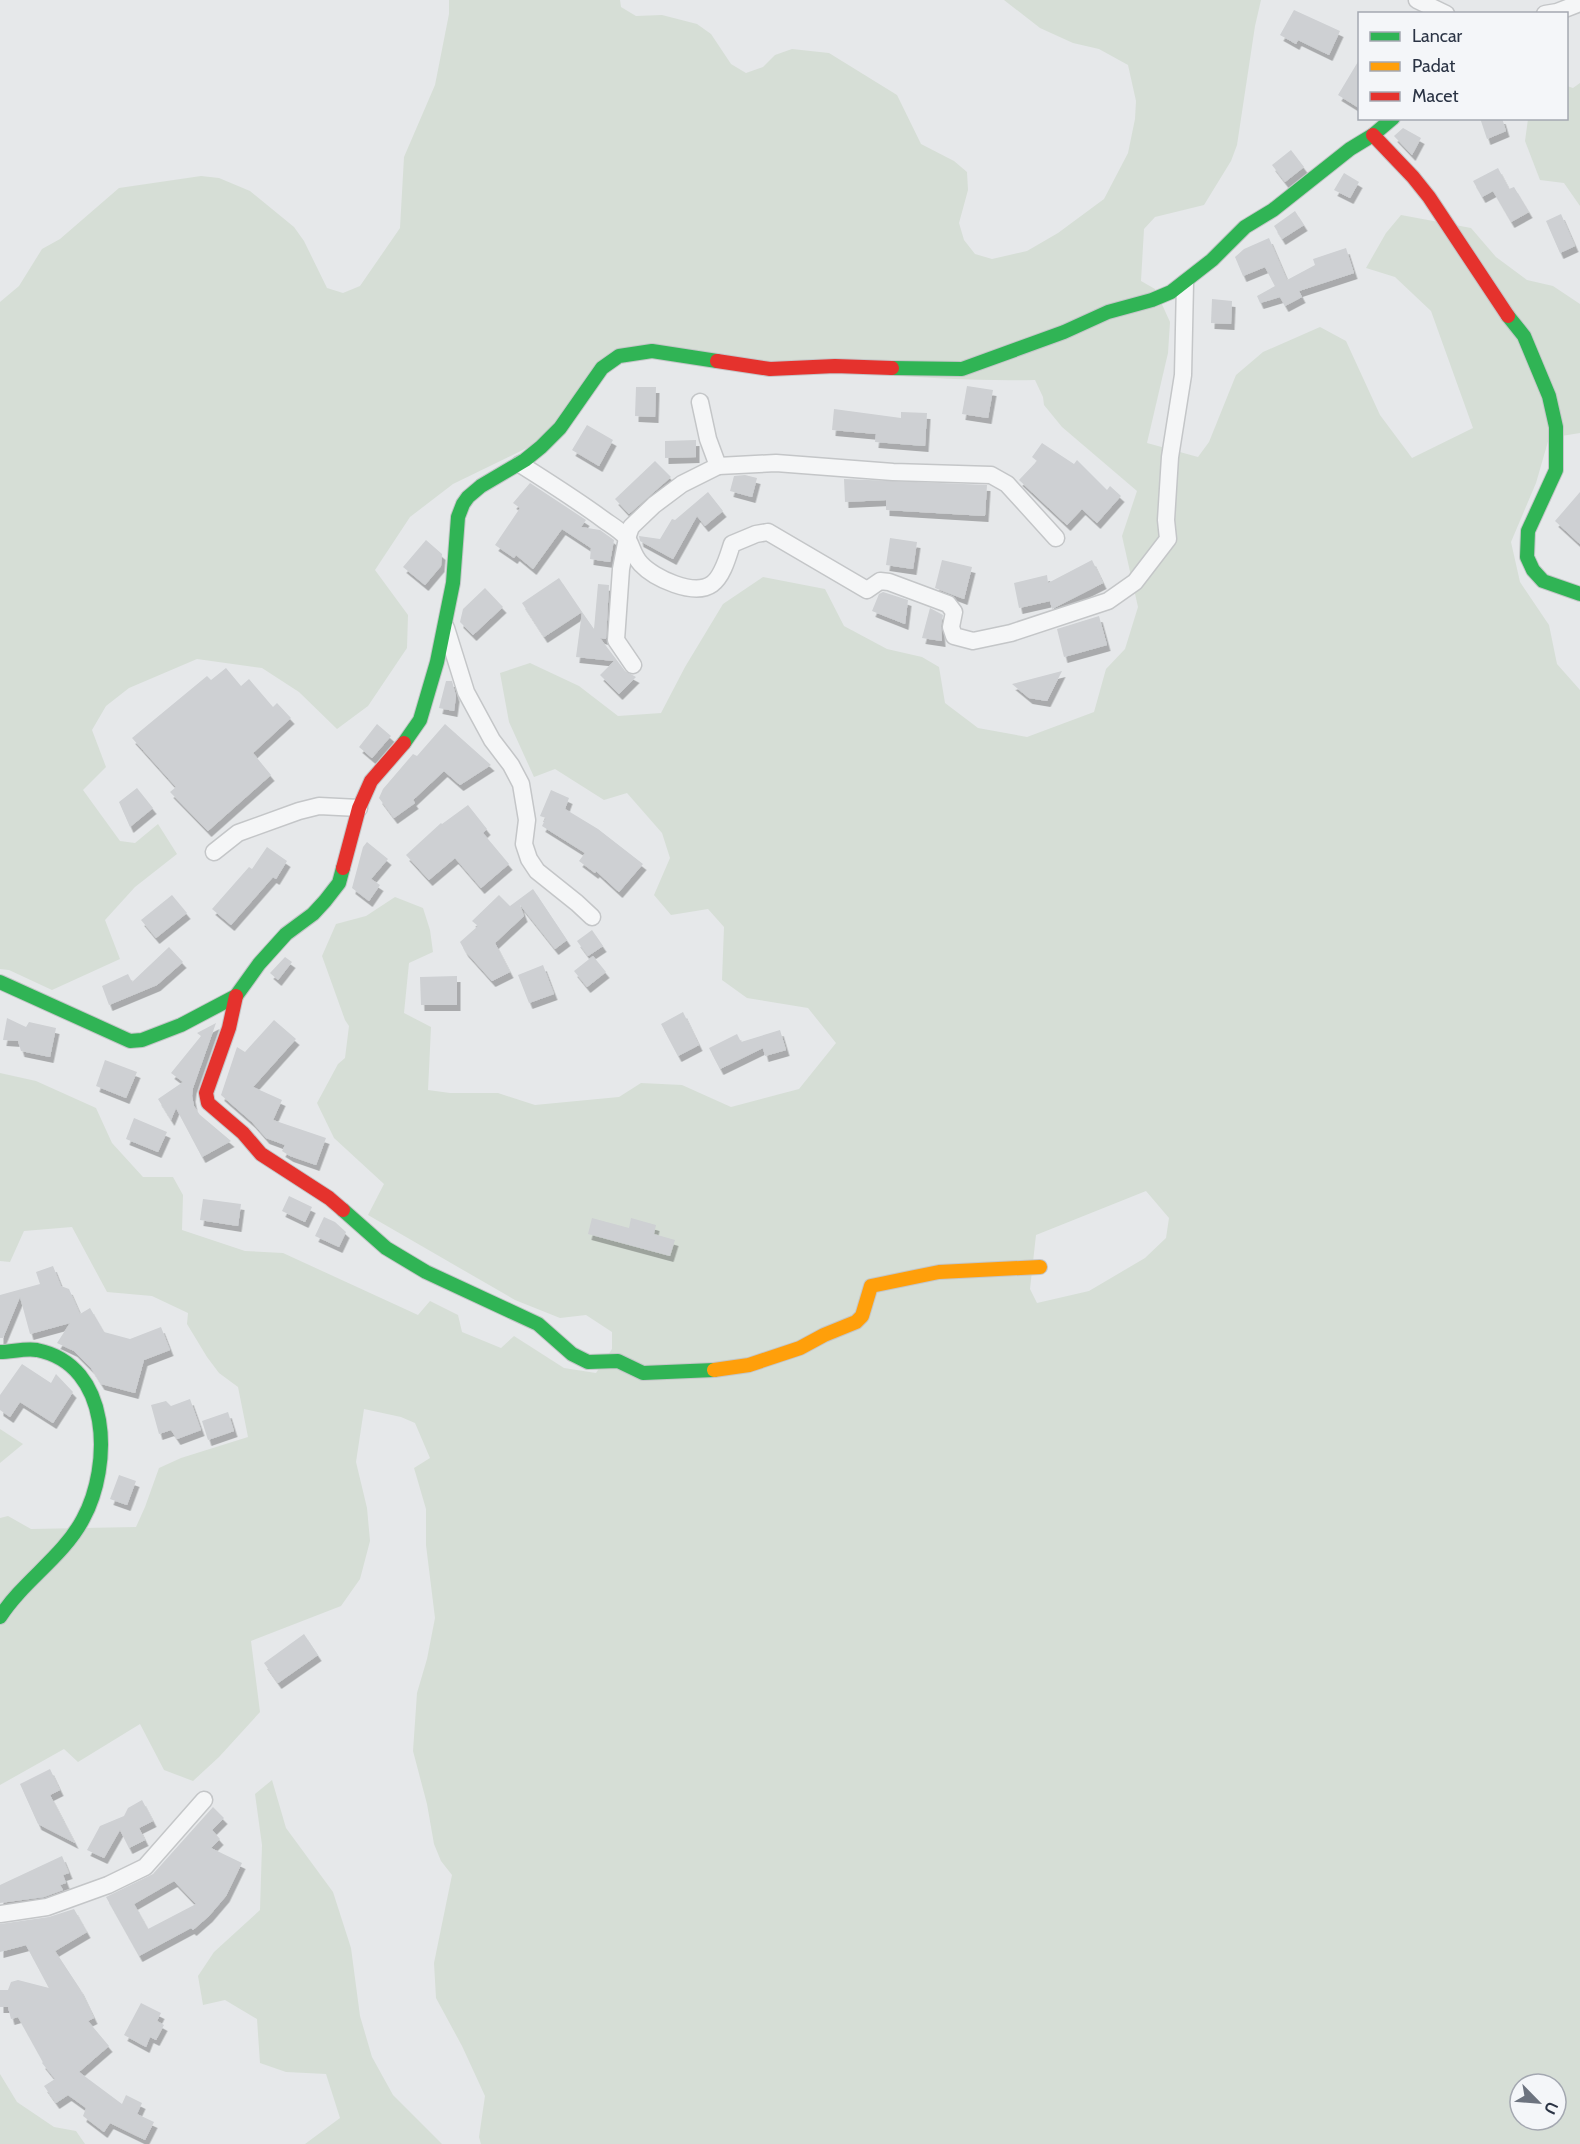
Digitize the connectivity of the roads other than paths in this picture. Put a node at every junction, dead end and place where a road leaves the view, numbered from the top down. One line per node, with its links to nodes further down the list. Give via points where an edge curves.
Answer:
1 (1417, 0): 3 (street)
2 (1580, 3): 4 (street)
3 (1442, 12)
4 (1557, 12)
5 (1391, 120): 6 (street)
6 (1373, 135): 7 (street, via 1274,210 1245,227); 13 (street, via 1429,197 1524,336 1549,396 1556,427 1556,470 1528,531 1527,556 1543,581)
7 (1185, 283): 9 (street, via 1152,300 1108,312 962,369 770,369 652,351 619,356 602,368 560,428); 11 (street, via 1183,375 1170,457 1168,539 1135,582 1108,601 1011,633 973,641 954,636 954,612 948,604 889,582 880,581 867,590 768,532 732,544 713,583 692,589 676,585 643,566 633,555)
8 (700, 402): 10 (street)
9 (520, 464): 11 (street); 14 (street, via 480,487 462,505)
10 (718, 466): 11 (street, via 682,484 654,505 632,527); 12 (street, via 776,463 991,475 1007,484)
11 (627, 538): 15 (street, via 616,640)
12 (1056, 538)
13 (1580, 594)
14 (445, 624): 16 (street, via 420,720 371,781); 18 (street, via 466,692 520,784 527,819 524,844 529,859 537,871)
15 (633, 665)
16 (359, 808): 17 (street, via 319,806 299,811 238,833); 20 (street, via 339,883 313,914 286,934 258,964)
17 (214, 852)
18 (592, 917)
19 (0, 982): 20 (street, via 130,1041 142,1041 181,1025)
20 (236, 996): 21 (street, via 206,1093 208,1103 243,1132 261,1154 329,1198 386,1248 426,1272 538,1324 572,1354 588,1362 618,1361 643,1373 749,1365 792,1351 856,1322 862,1316 871,1286 939,1272)
21 (1040, 1268)
22 (0, 1352): 23 (street, via 38,1350 51,1354 78,1373 94,1396 102,1459 94,1495 82,1520)
23 (0, 1617)
24 (204, 1800): 25 (street, via 145,1867 65,1901)
25 (0, 1914)

